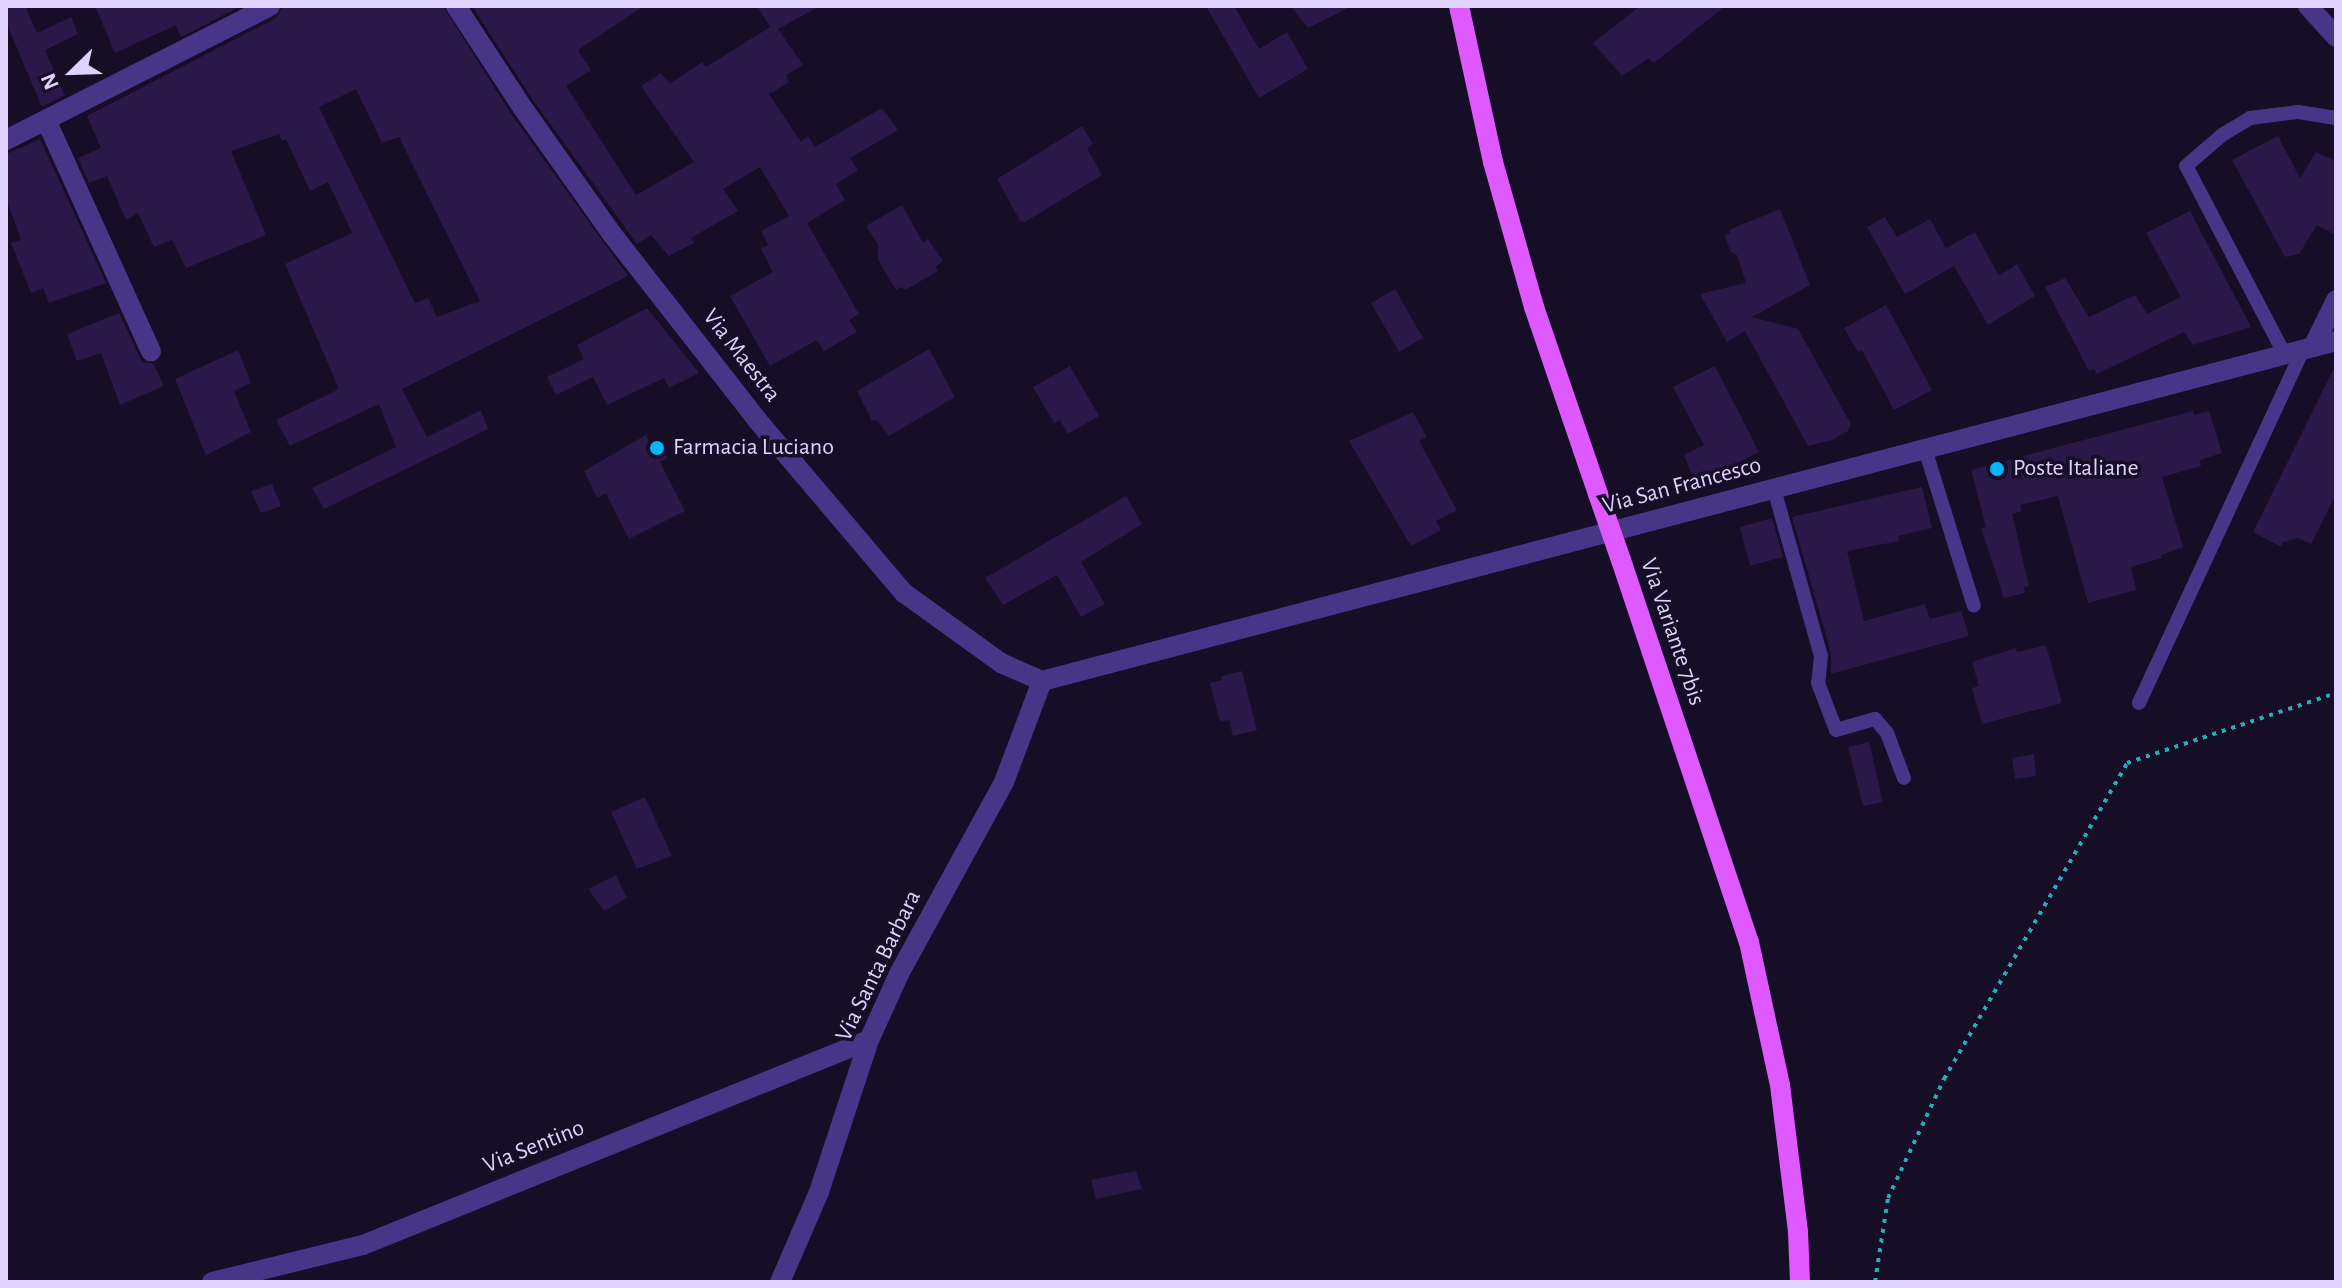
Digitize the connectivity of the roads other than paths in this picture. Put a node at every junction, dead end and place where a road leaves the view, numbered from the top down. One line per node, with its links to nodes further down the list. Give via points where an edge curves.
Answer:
1 (270, 6): 7 (street)
2 (456, 6): 16 (street, Via Maestra, via 612,234 758,421 904,593 1001,663)
3 (1459, 6): 22 (main road, Via Variante 7bis, bridge, via 1493,162 1534,307 1749,942 1780,1085)
4 (2319, 11): 5 (street)
5 (2336, 37)
6 (2335, 118): 11 (lane, via 2298,112 2250,118 2186,166)
7 (46, 120): 8 (street); 12 (street)
8 (6, 140)
9 (2336, 300): 11 (street)
10 (2336, 341): 11 (street, Via San Francesco)
11 (2300, 350): 13 (street, Via San Francesco); 17 (lane)
12 (151, 351)
13 (1925, 449): 14 (street, Via San Francesco); 15 (lane)
14 (1774, 489): 16 (street, Via San Francesco); 18 (lane, via 1821,656 1818,683 1836,730 1875,719 1887,733)
15 (1974, 606)
16 (1042, 681): 19 (street, Via Santa Barbara, via 1004,782 899,974)
17 (2139, 703)
18 (1904, 778)
19 (869, 1040): 20 (street, Via Sentino, via 363,1245); 21 (street, Via Santa Barbara, via 819,1192)
20 (212, 1282)
21 (780, 1282)
22 (1800, 1282)

